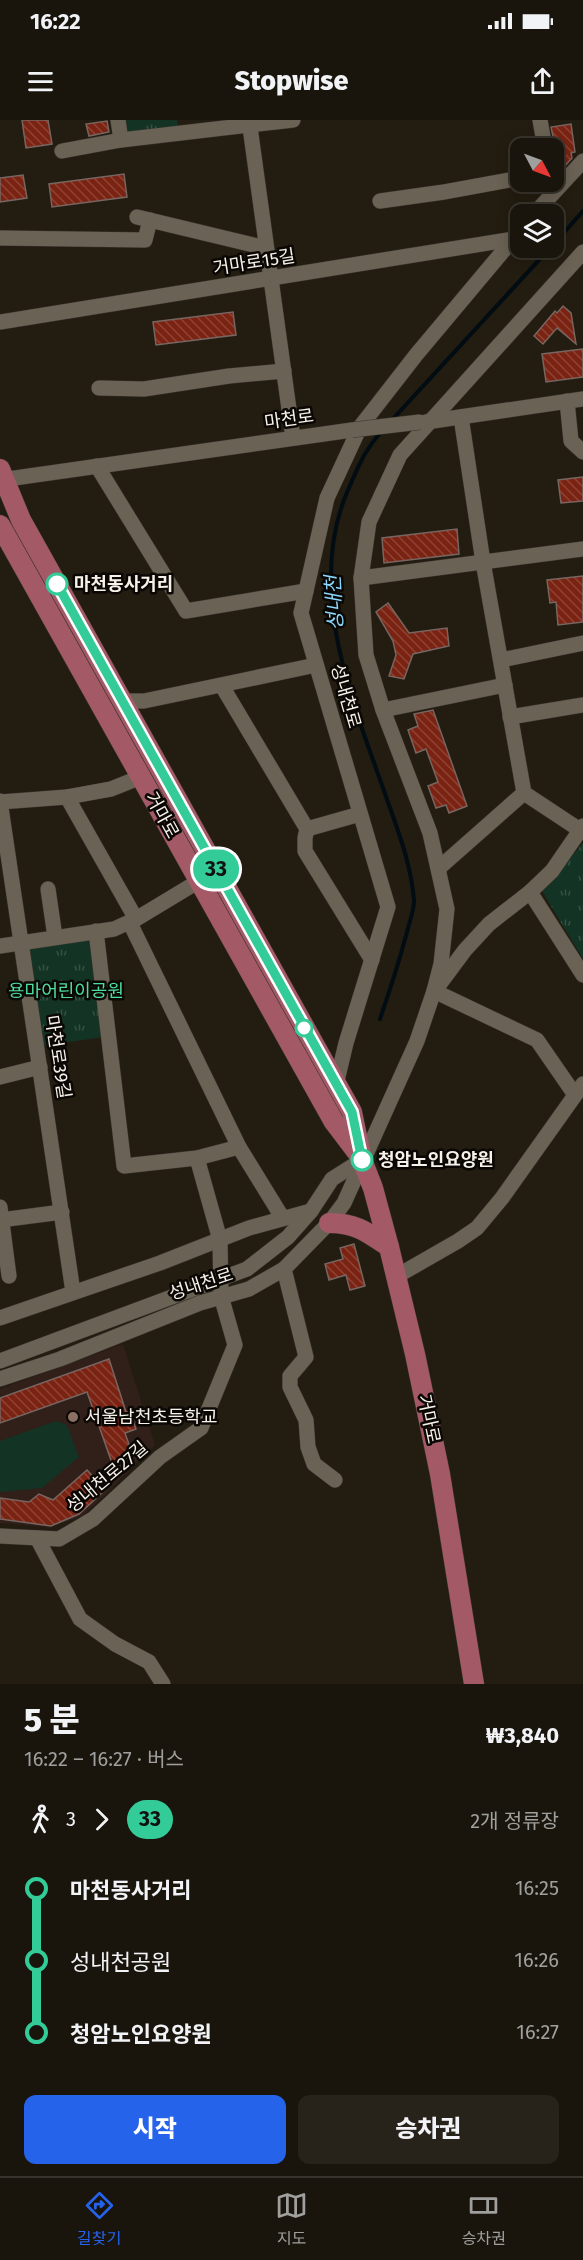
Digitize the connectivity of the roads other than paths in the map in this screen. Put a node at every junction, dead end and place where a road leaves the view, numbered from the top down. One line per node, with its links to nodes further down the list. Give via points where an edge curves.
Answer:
1 (118, 120): 7 (street)
2 (293, 120): 4 (street)
3 (540, 120): 6 (street)
4 (249, 123): 5 (street); 16 (street)
5 (186, 126): 7 (street)
6 (543, 138)
7 (121, 140): 8 (street)
8 (62, 151)
9 (583, 161): 10 (street)
10 (564, 177)
11 (510, 180): 12 (street)
12 (380, 201)
13 (510, 236): 18 (street, 거마로15길)
14 (0, 238): 16 (street, via 145,240 144,219)
15 (510, 243): 34 (street, 성내천로, via 360,427 327,498)
16 (266, 248): 18 (street)
17 (583, 252): 25 (street, 성내천로)
18 (271, 279): 19 (street, 거마로15길); 20 (street)
19 (0, 321)
20 (284, 371): 21 (street, via 144,389); 26 (street)
21 (99, 388)
22 (583, 399): 23 (street, 마천로)
23 (567, 401): 24 (street, 마천로); 27 (street, via 571,441)
24 (461, 417): 25 (street, 마천로); 32 (street)
25 (425, 422): 26 (street, 마천로, bridge); 33 (street, 성내천로, via 400,455 369,522)
26 (293, 438): 28 (street, 마천로)
27 (583, 452)
28 (97, 466): 29 (street, 마천로); 34 (street, via 186,611)
29 (2, 476): 40 (main road, 거마로, via 21,519)
30 (1, 529): 44 (main road, 거마로)
31 (583, 549): 32 (street)
32 (483, 562): 33 (street); 36 (street)
33 (361, 578): 42 (street, 성내천로, via 366,655)
34 (306, 591): 37 (street, 성내천로, via 301,613)
35 (583, 643): 36 (street)
36 (501, 660): 39 (street)
37 (316, 665): 38 (street); 48 (street, 성내천로)
38 (222, 686): 40 (street, via 144,701); 50 (street)
39 (505, 686): 42 (street, 성내천로); 43 (street)
40 (122, 701): 66 (main road, 거마로)
41 (583, 705): 43 (street)
42 (383, 710): 52 (street, 성내천로, via 430,833)
43 (510, 717): 45 (street)
44 (141, 777): 46 (street, via 111,789); 53 (main road, 거마로)
45 (524, 793): 49 (street); 52 (street)
46 (67, 796): 47 (street); 56 (street)
47 (0, 802): 51 (street, 마천로39길)
48 (360, 814): 50 (street); 61 (street, 성내천로, via 388,907)
49 (581, 828): 55 (street, via 552,871)
50 (307, 829): 61 (street, via 305,851)
51 (5, 866): 59 (street, 마천로39길)
52 (439, 868): 63 (street, 성내천로, via 447,909)
53 (199, 881): 56 (street); 70 (main road, 거마로, via 334,1122)
54 (48, 889): 58 (street)
55 (530, 892): 62 (street); 63 (street, via 489,924)
56 (133, 921): 57 (street); 68 (street)
57 (96, 931): 58 (street); 69 (street, via 124,1166)
58 (55, 937): 59 (street)
59 (21, 942): 60 (street); 64 (street, 마천로39길)
60 (0, 946)
61 (372, 960): 66 (street, 성내천로)
62 (583, 975)
63 (434, 991): 67 (street, via 537,1040); 70 (street, 성내천로, via 417,1041)
64 (40, 1067): 65 (street); 72 (street, 마천로39길)
65 (0, 1077)
66 (336, 1085): 70 (main road, 거마로, via 352,1112)
67 (579, 1089): 80 (street, via 477,1228)
68 (239, 1147): 69 (street); 74 (street)
69 (197, 1158): 76 (street, 성내천로)
70 (362, 1160): 71 (street, 성내천로, via 332,1179); 75 (street, 성내천로, via 344,1203); 77 (main road, 거마로)
71 (311, 1211): 74 (street); 81 (street, 성내천로, via 288,1237 247,1269)
72 (62, 1212): 73 (street); 82 (street, 마천로39길)
73 (1, 1216): 79 (street)
74 (282, 1217): 76 (street)
75 (329, 1223): 77 (main road, via 360,1228); 78 (street, 성내천로)
76 (220, 1240): 81 (street, 성내천로); 82 (street)
77 (389, 1246): 80 (main road, 거마로)
78 (284, 1269): 83 (street, 성내천로, via 249,1289); 87 (street, via 306,1357 290,1376 290,1387 306,1420 314,1464)
79 (9, 1276)
80 (397, 1276): 91 (main road, 거마로, via 440,1474)
81 (221, 1279): 83 (street, 성내천로27길); 85 (street, 성내천로)
82 (73, 1292): 84 (street)
83 (221, 1296): 86 (street, 성내천로); 89 (street, 성내천로27길, via 235,1345 201,1428 160,1457 93,1519 59,1539)
84 (1, 1317)
85 (0, 1361)
86 (0, 1379)
87 (335, 1480)
88 (0, 1536): 89 (street, 성내천로27길)
89 (37, 1538): 90 (street, via 80,1619 149,1662)
90 (163, 1684)
91 (474, 1684)

